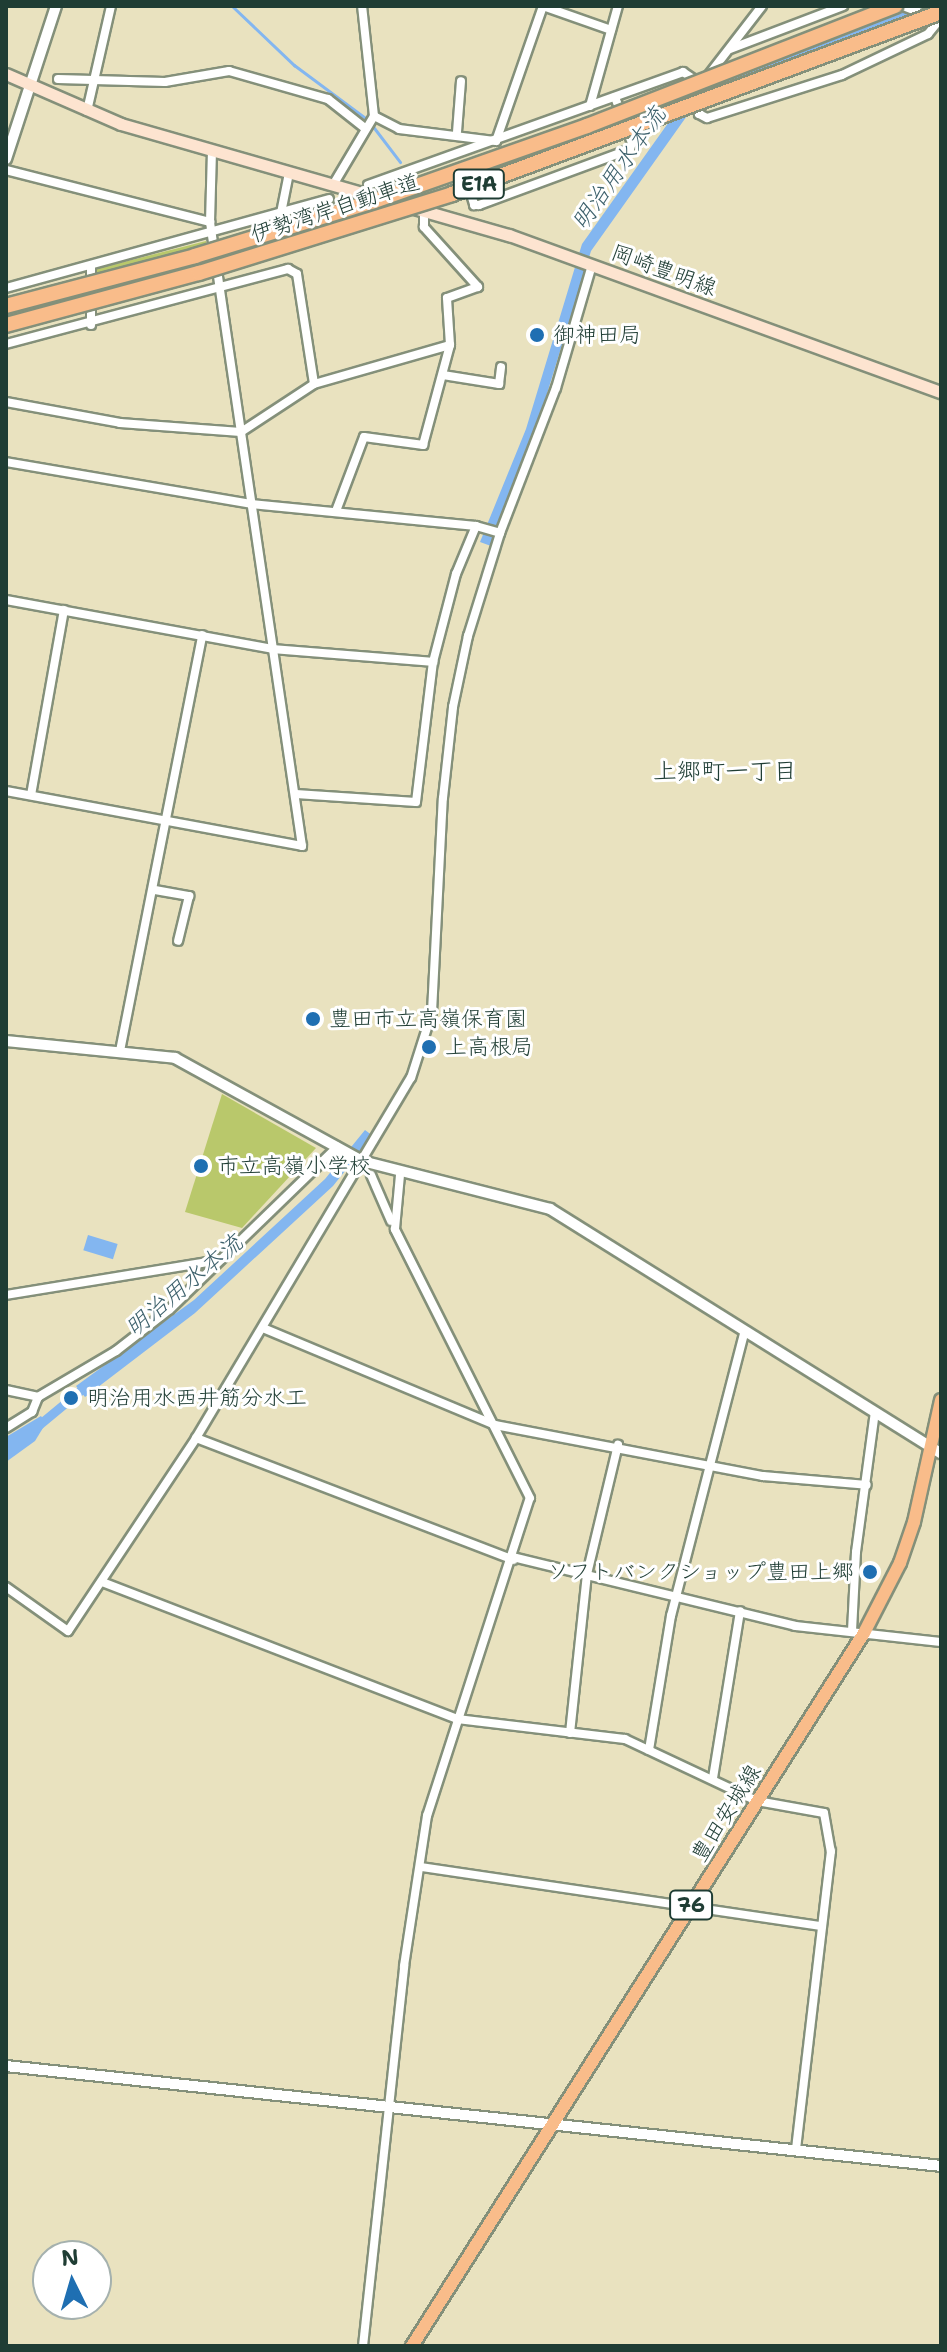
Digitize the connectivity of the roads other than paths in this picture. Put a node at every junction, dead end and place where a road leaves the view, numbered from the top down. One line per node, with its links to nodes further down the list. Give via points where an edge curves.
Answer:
1 (56, 6): 18 (street)
2 (111, 6): 15 (street)
3 (362, 6): 22 (street)
4 (543, 6): 11 (street); 25 (street)
5 (618, 6): 11 (street)
6 (762, 6): 12 (street)
7 (843, 6): 12 (street)
8 (895, 6): 42 (highway, 伊勢湾岸自動車道 / E1A, bridge, via 445,177 195,256)
9 (903, 6): 10 (street)
10 (939, 17): 17 (street, bridge, via 928,34 842,75 707,118 699,114); 43 (highway, 伊勢湾岸自動車道 / E1A, bridge, via 408,208)
11 (611, 30): 20 (street)
12 (729, 49): 17 (street)
13 (6, 74): 18 (main road, 岡崎豊明線)
14 (58, 79): 15 (street)
15 (98, 79): 21 (street); 23 (street, via 165,82 229,71 328,99)
16 (461, 81): 24 (street)
17 (701, 86): 19 (street, via 685,71)
18 (31, 88): 21 (main road, 岡崎豊明線); 28 (street)
19 (615, 97): 20 (street); 27 (street, via 630,149 493,200 474,205)
20 (590, 106): 25 (street)
21 (87, 111): 26 (main road, 岡崎豊明線)
22 (374, 116): 23 (street); 24 (street, via 399,129)
23 (366, 129): 31 (street)
24 (457, 132): 25 (street)
25 (496, 141): 27 (street)
26 (212, 151): 30 (main road, 岡崎豊明線); 36 (street)
27 (459, 155): 32 (street)
28 (6, 159)
29 (6, 170): 36 (street)
30 (289, 173): 31 (main road, 岡崎豊明線); 35 (street)
31 (333, 185): 34 (main road, 岡崎豊明線)
32 (368, 185)
33 (329, 199): 35 (street)
34 (424, 210): 38 (main road, 岡崎豊明線); 46 (street, via 424,227 478,287 447,298)
35 (281, 213): 37 (street)
36 (210, 222): 37 (street)
37 (212, 234): 39 (street); 41 (street)
38 (590, 264): 50 (main road, 岡崎豊明線); 57 (street, via 556,388)
39 (91, 266): 40 (street); 44 (street)
40 (6, 288)
41 (219, 289): 44 (street); 49 (street, via 288,269 297,274); 52 (street)
42 (6, 306)
43 (6, 325)
44 (91, 325): 45 (street)
45 (6, 344)
46 (450, 345): 48 (street); 49 (street)
47 (501, 367): 48 (street, via 499,384)
48 (443, 375): 55 (street, via 423,445 364,437)
49 (314, 384): 52 (street)
50 (941, 392)
51 (6, 402): 52 (street, via 120,423)
52 (241, 432): 54 (street)
53 (6, 462): 54 (street)
54 (251, 504): 55 (street); 61 (street)
55 (336, 511): 56 (street)
56 (480, 527): 57 (street); 62 (street, via 456,574)
57 (498, 532): 72 (street, via 453,707 432,1012 411,1078)
58 (6, 600): 59 (street)
59 (64, 610): 60 (street); 65 (street)
60 (202, 635): 61 (street); 66 (street)
61 (273, 649): 62 (street); 64 (street)
62 (433, 662): 64 (street, via 416,802)
63 (6, 791): 65 (street)
64 (296, 794): 66 (street, via 302,846)
65 (31, 795): 66 (street)
66 (167, 821): 67 (street)
67 (155, 890): 68 (street, via 189,896); 70 (street)
68 (178, 941)
69 (6, 1041): 70 (street)
70 (120, 1051): 71 (street, via 175,1058)
71 (342, 1149): 72 (street); 76 (street)
72 (360, 1160): 74 (street); 78 (street)
73 (371, 1175): 75 (street)
74 (400, 1175): 75 (street); 79 (street, via 550,1209)
75 (395, 1229): 85 (street)
76 (220, 1259): 77 (street); 81 (street, via 170,1309 116,1351)
77 (6, 1295)
78 (263, 1328): 85 (street); 87 (street)
79 (744, 1333): 83 (street); 90 (street)
80 (6, 1390): 81 (street)
81 (38, 1397): 86 (street, via 32,1412)
82 (941, 1400): 84 (main road, 豊田安城線 / 76)
83 (875, 1412): 89 (street); 91 (street)
84 (940, 1423): 89 (main road, 豊田安城線 / 76)
85 (495, 1425): 88 (street); 92 (street, via 530,1498)
86 (6, 1428)
87 (196, 1438): 92 (street); 94 (street)
88 (618, 1445): 90 (street); 93 (street)
89 (937, 1450): 98 (main road, 豊田安城線 / 76, via 900,1563)
90 (708, 1464): 91 (street, via 763,1476); 96 (street)
91 (867, 1485): 98 (street)
92 (513, 1558): 93 (street); 100 (street)
93 (587, 1574): 96 (street); 101 (street)
94 (102, 1582): 95 (street, via 68,1631); 100 (street)
95 (6, 1587)
96 (676, 1595): 97 (street); 102 (street)
97 (740, 1611): 98 (street, via 795,1626); 103 (street)
98 (858, 1632): 99 (street); 104 (main road, 豊田安城線 / 76)
99 (941, 1642)
100 (457, 1719): 101 (street); 105 (street, via 427,1816)
101 (570, 1733): 102 (street, via 625,1739)
102 (649, 1750): 103 (street)
103 (713, 1778): 104 (street)
104 (757, 1801): 106 (main road, 豊田安城線 / 76); 107 (street, via 827,1816 831,1851)
105 (421, 1867): 106 (street); 109 (street)
106 (690, 1906): 107 (street); 110 (main road, 豊田安城線 / 76)
107 (821, 1926): 111 (street)
108 (6, 2066): 109 (street)
109 (388, 2105): 110 (street); 113 (street)
110 (550, 2124): 111 (street); 114 (main road, 豊田安城線 / 76)
111 (796, 2150): 112 (street)
112 (941, 2166)
113 (363, 2346)
114 (412, 2346)

